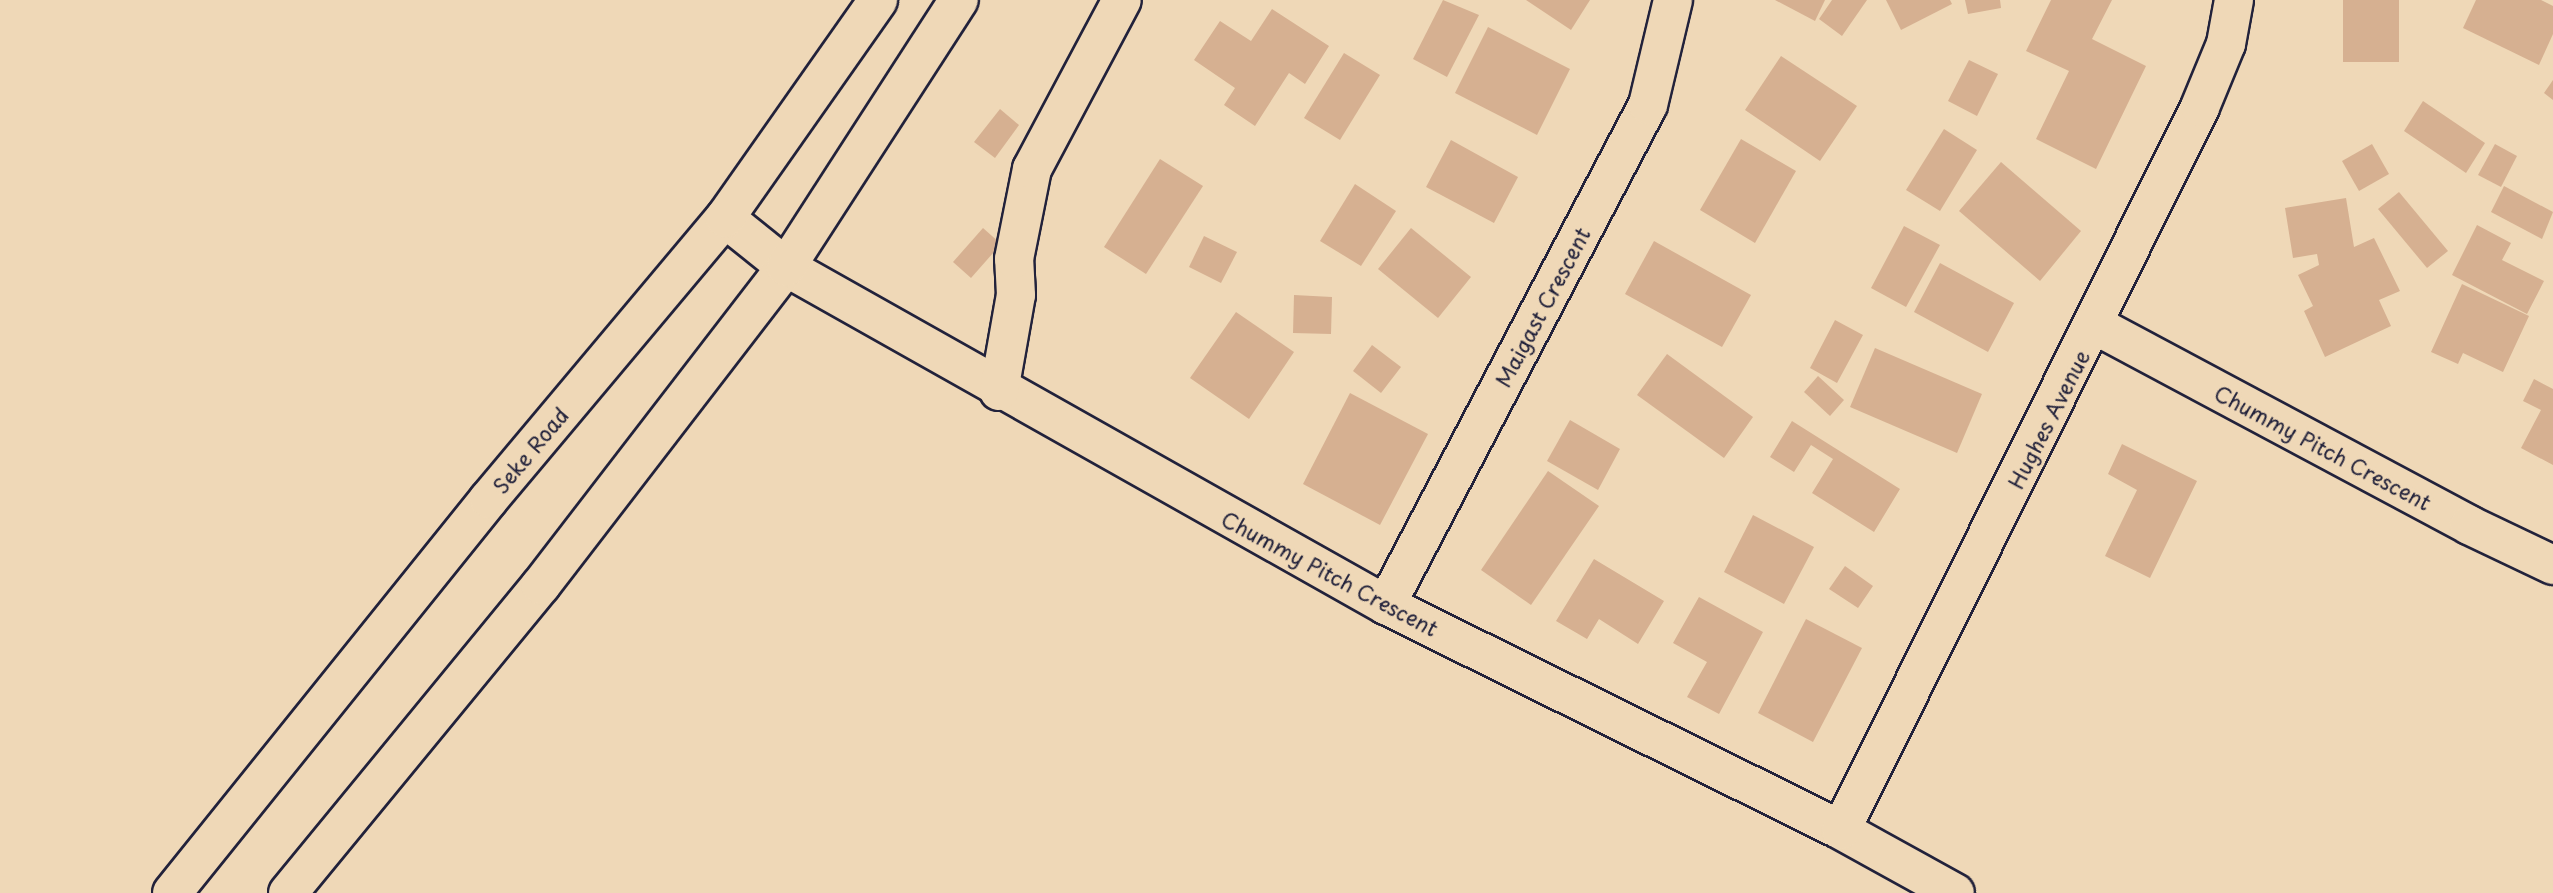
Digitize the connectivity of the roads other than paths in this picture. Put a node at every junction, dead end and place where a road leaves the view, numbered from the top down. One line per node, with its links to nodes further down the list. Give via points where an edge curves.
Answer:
1 (878, 0): 6 (street, Seke Road)
2 (959, 0): 7 (street)
3 (1122, 0): 9 (street, via 1032,169 1014,259 1016,295)
4 (1673, 0): 11 (street, Maigast Crescent, via 1648,105)
5 (2234, 0): 8 (street, Hughes Avenue, via 2226,44 2200,107)
6 (724, 218): 7 (street, Chummy Pitch Crescent); 13 (street, Seke Road, via 489,499)
7 (786, 268): 9 (street, Chummy Pitch Crescent); 14 (street, via 541,585)
8 (2095, 325): 10 (street, Chummy Pitch Crescent, via 2469,525); 12 (street, Hughes Avenue)
9 (999, 391): 11 (street, Chummy Pitch Crescent)
10 (2553, 565)
11 (1385, 605): 12 (street, Chummy Pitch Crescent)
12 (1841, 830): 15 (street, Chummy Pitch Crescent)
13 (172, 893)
14 (288, 893)
15 (1955, 893)

